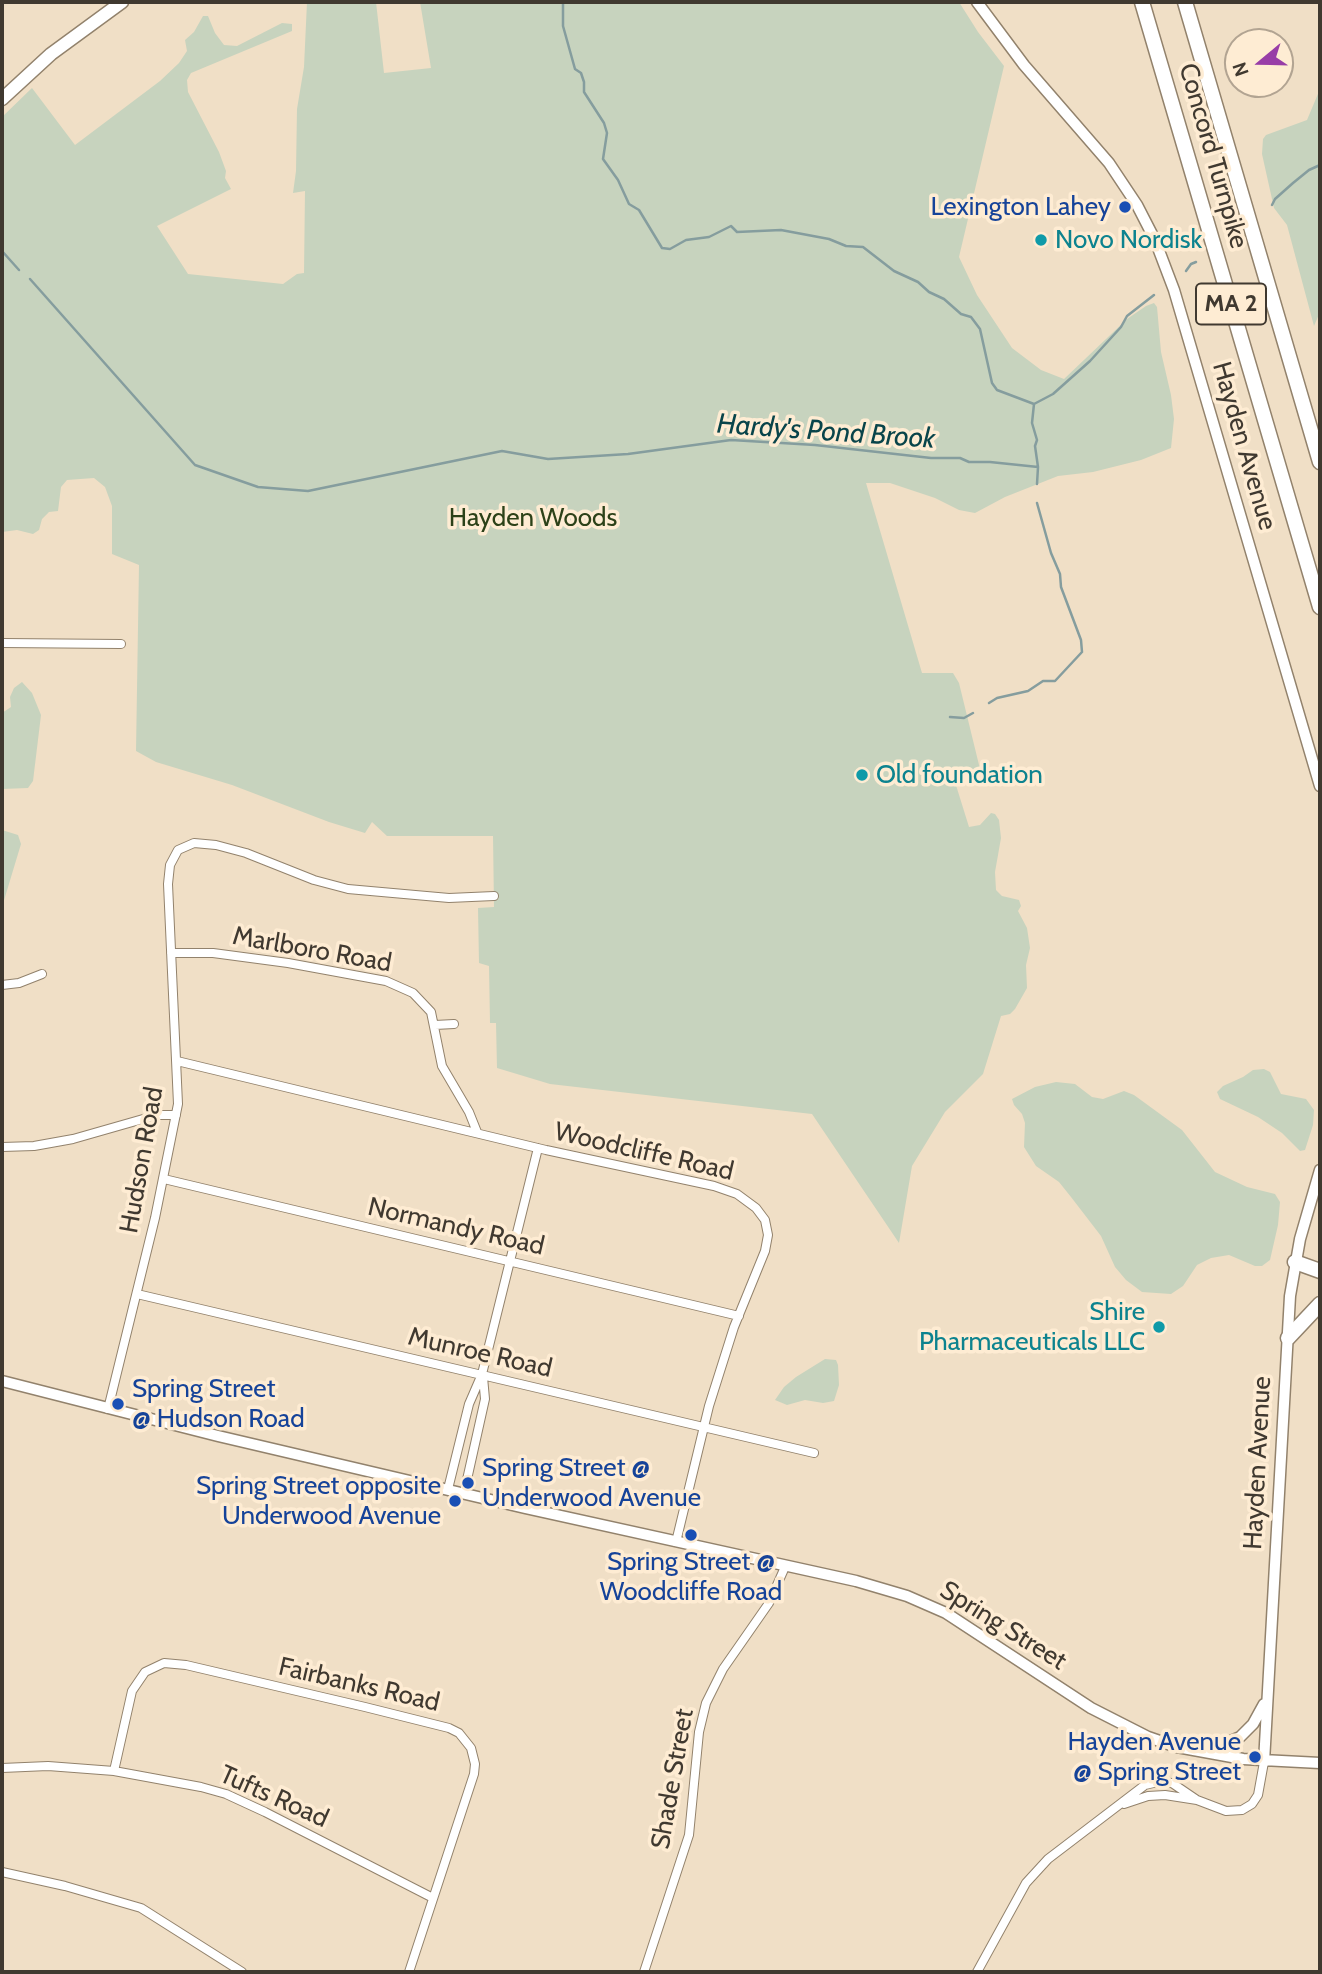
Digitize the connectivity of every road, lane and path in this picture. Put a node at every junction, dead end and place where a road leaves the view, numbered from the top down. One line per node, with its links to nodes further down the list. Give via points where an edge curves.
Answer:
1 (122, 2): 7 (main road, via 51,54)
2 (977, 2): 6 (street, Hayden Avenue)
3 (986, 2): 6 (street, Hayden Avenue)
4 (1142, 2): 9 (highway, Concord Turnpike / MA 2)
5 (1185, 2): 8 (highway, Concord Turnpike / MA 2)
6 (1005, 40): 12 (street, Hayden Avenue, via 1112,167 1161,254)
7 (2, 99)
8 (1320, 462)
9 (1320, 607)
10 (2, 643): 11 (street)
11 (121, 643)
12 (1320, 786)
13 (494, 896): 14 (street, Hudson Road, via 449,898 348,889 246,853 194,843 178,850 170,865)
14 (171, 953): 18 (street, Marlboro Road, via 213,953 386,981 413,993 431,1012); 19 (street, Hudson Road)
15 (43, 974): 16 (street)
16 (2, 985)
17 (454, 1024): 18 (street)
18 (435, 1025): 21 (street, Marlboro Road, via 442,1066)
19 (177, 1061): 20 (street, Hudson Road); 21 (street, Woodcliffe Road)
20 (176, 1115): 22 (street, via 157,1115 73,1139); 25 (street, Hudson Road)
21 (477, 1132): 23 (street, Woodcliffe Road)
22 (2, 1147)
23 (538, 1148): 26 (street); 31 (street, Woodcliffe Road, via 714,1186 737,1194 756,1208 768,1235)
24 (1320, 1170): 27 (street, Hayden Avenue)
25 (164, 1179): 26 (street, Normandy Road); 29 (street, Hudson Road)
26 (510, 1261): 31 (street, Normandy Road); 33 (street)
27 (1295, 1262): 28 (highway); 32 (street, Hayden Avenue)
28 (1320, 1271)
29 (136, 1294): 33 (street, Munroe Road); 35 (street, Hudson Road)
30 (1320, 1304): 32 (highway)
31 (740, 1316): 36 (street, Woodcliffe Road)
32 (1288, 1338): 42 (street, Hayden Avenue)
33 (482, 1374): 36 (street, Munroe Road); 38 (street, via 469,1404); 39 (street, via 485,1399)
34 (2, 1381): 35 (street, Spring Street)
35 (108, 1409): 38 (street, Spring Street)
36 (703, 1427): 37 (street, Munroe Road); 40 (street, Woodcliffe Road)
37 (814, 1454)
38 (448, 1489): 39 (street, Spring Street)
39 (464, 1493): 40 (street, Spring Street)
40 (676, 1542): 41 (street, Spring Street)
41 (785, 1567): 43 (street, Spring Street, via 856,1581 931,1606 1110,1720); 54 (street, Shade Street, via 769,1603 723,1669 706,1703 689,1835)
42 (1268, 1692): 43 (street, via 1256,1720 1240,1737 1218,1746); 44 (street, Hayden Avenue)
43 (1184, 1749): 44 (street, Spring Street)
44 (1264, 1762): 45 (street, Spring Street); 48 (street, via 1260,1790 1249,1807 1226,1811)
45 (1320, 1763)
46 (2, 1769): 47 (street, Tufts Road, via 48,1766)
47 (114, 1771): 51 (street, Tufts Road, via 226,1794); 51 (street, Fairbanks Road, via 132,1691 145,1672 164,1663 449,1728 471,1748 475,1764)
48 (1198, 1800): 49 (street, via 1157,1795); 49 (street, via 1178,1786 1158,1782 1138,1788)
49 (1118, 1807): 55 (street, via 1031,1874)
50 (2, 1872): 52 (street, via 141,1908)
51 (433, 1898): 53 (street, Fairbanks Road)
52 (242, 1972)
53 (409, 1972)
54 (644, 1972)
55 (977, 1972)

